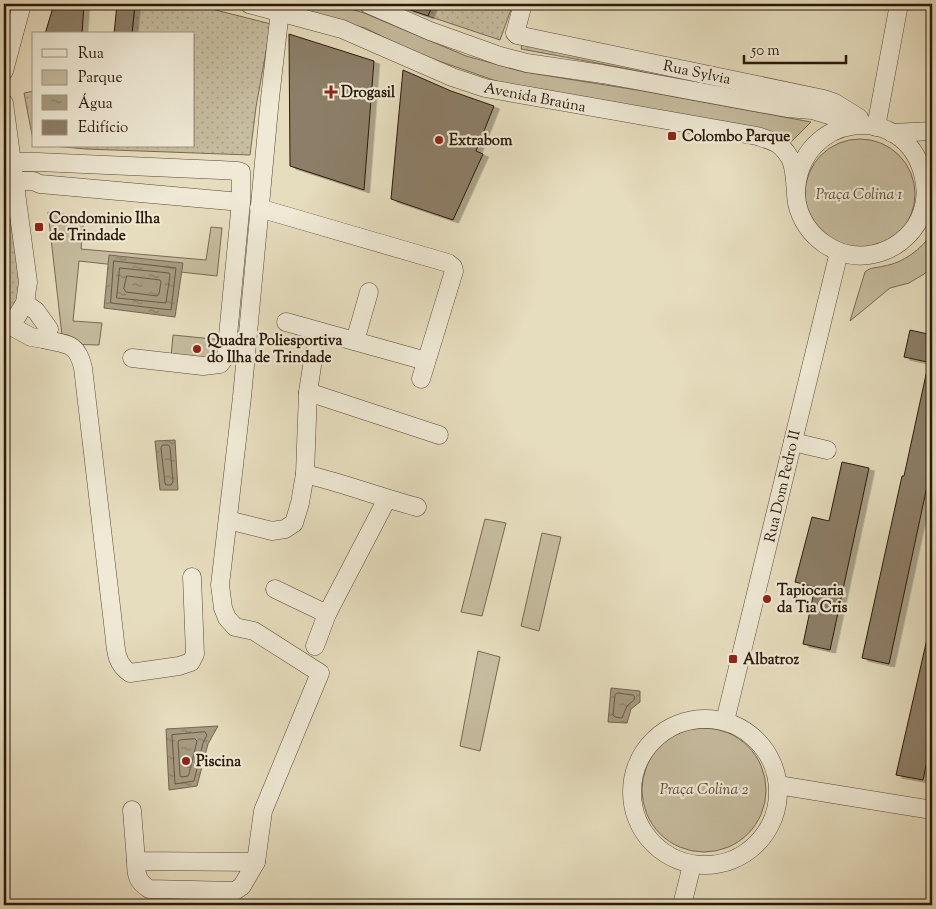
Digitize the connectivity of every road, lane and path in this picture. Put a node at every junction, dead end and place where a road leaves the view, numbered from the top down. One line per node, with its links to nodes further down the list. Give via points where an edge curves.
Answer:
1 (22, 4): 7 (street)
2 (249, 4): 6 (street, Avenida Braúna)
3 (368, 4): 9 (street, via 430,31 509,58 812,110)
4 (523, 4): 9 (street, Rua Sylvia, via 516,34 824,99)
5 (899, 4): 9 (street)
6 (280, 11): 14 (street, Avenida Braúna, via 342,29 485,88 772,141 780,144 792,161); 16 (street)
7 (4, 70)
8 (4, 102): 11 (street)
9 (876, 128): 10 (street); 12 (street, via 909,147); 14 (street, via 849,126 817,142 801,164)
10 (932, 130)
11 (12, 162): 13 (street); 15 (street, via 238,171 242,176)
12 (926, 165): 17 (street, via 923,208 907,236 890,248 870,255)
13 (15, 181): 15 (street); 19 (street, via 28,282)
14 (796, 192): 17 (street, via 799,211 808,228)
15 (241, 202): 25 (street, via 226,356 220,364 203,366)
16 (259, 208): 26 (street, via 453,267); 35 (street)
17 (838, 252): 30 (street, Rua Dom Pedro II)
18 (368, 292): 23 (street)
19 (25, 303): 21 (street); 22 (street, via 36,310)
20 (286, 322): 23 (street)
21 (7, 328): 22 (street, via 31,337)
22 (46, 334): 36 (street, via 75,348 83,368 114,632 122,668 130,673 191,662 195,654)
23 (355, 341): 26 (street)
24 (314, 353): 28 (street)
25 (132, 358)
26 (426, 361): 27 (street)
27 (420, 378)
28 (308, 392): 29 (street); 32 (street)
29 (439, 435)
30 (793, 442): 31 (street); 40 (street, Rua Dom Pedro II)
31 (828, 450)
32 (305, 474): 33 (street, via 337,481); 35 (street, via 294,523 285,529 272,531)
33 (387, 499): 34 (street); 38 (street)
34 (417, 507)
35 (228, 520): 45 (street, via 220,585 227,618 235,627 254,631 320,673 263,811)
36 (192, 577)
37 (274, 589): 38 (street)
38 (327, 614): 39 (street)
39 (316, 646)
40 (725, 721): 41 (street, via 748,732 762,746 773,764); 46 (street, via 702,718 670,727 645,750 635,770 632,792 635,815 640,825 661,851)
41 (778, 785): 43 (street); 46 (street, via 774,816 758,843 733,860 713,866)
42 (132, 810): 44 (street)
43 (932, 810)
44 (136, 861): 45 (street); 45 (street, via 137,878 149,889 235,890 242,886)
45 (256, 862)
46 (692, 865): 47 (street)
47 (682, 905)

